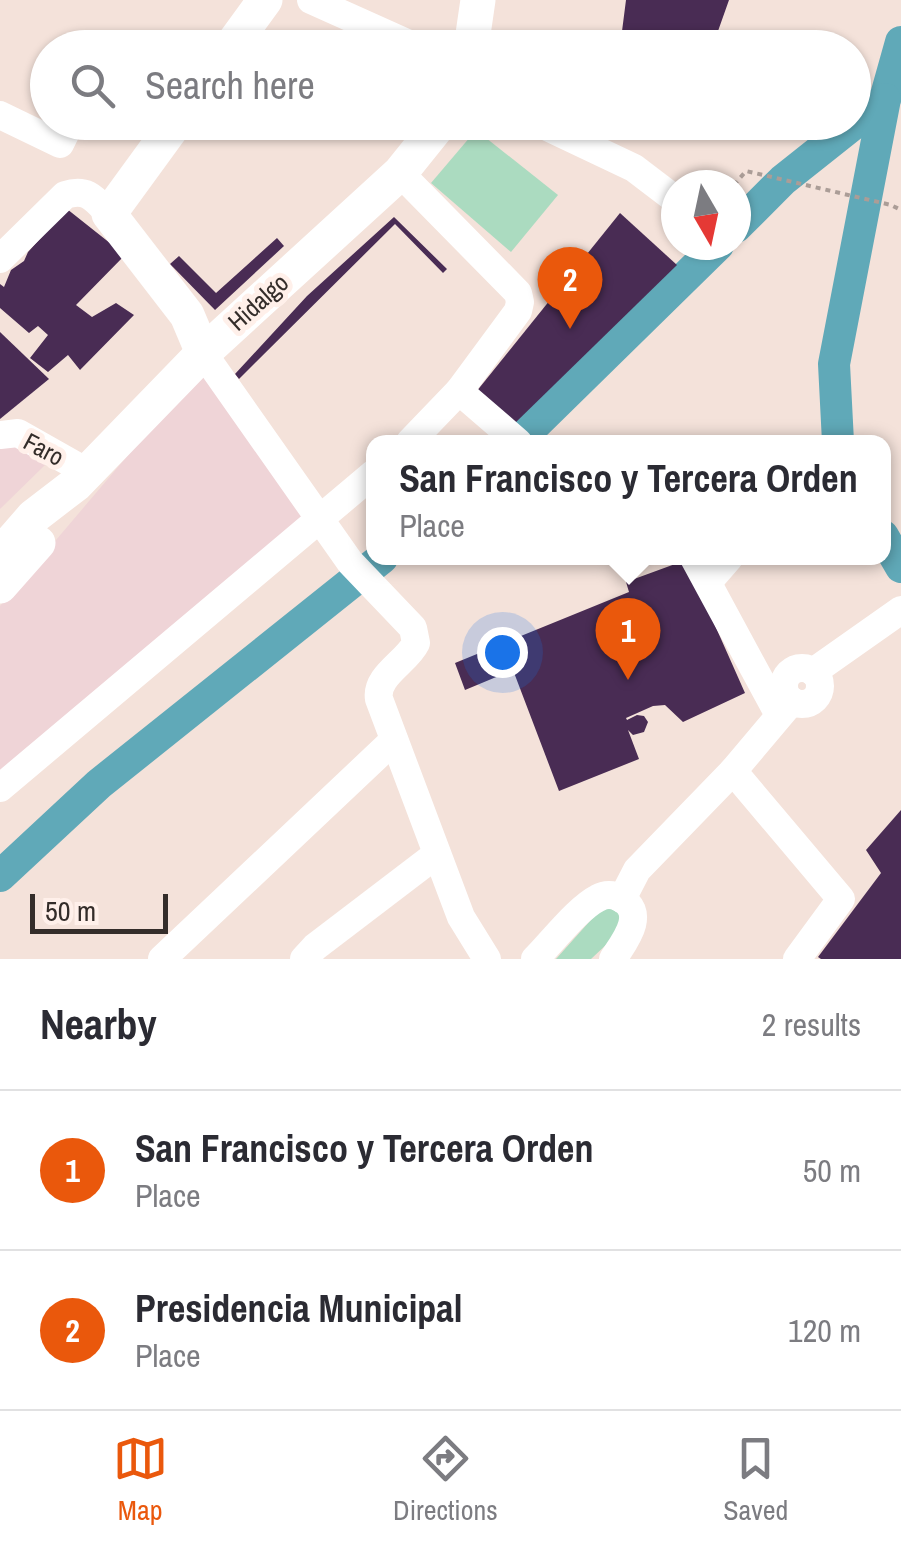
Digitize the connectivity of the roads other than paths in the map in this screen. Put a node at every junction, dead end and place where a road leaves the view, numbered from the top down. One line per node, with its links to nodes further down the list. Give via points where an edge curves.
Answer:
1 (264, 0): 4 (main road)
2 (311, 0): 5 (street)
3 (478, 0): 6 (main road)
4 (243, 30)
5 (378, 30)
6 (474, 30)
7 (0, 115): 8 (street)
8 (30, 130)
9 (163, 140): 14 (main road)
10 (427, 140): 12 (main road, Hidalgo)
11 (574, 140): 13 (street)
12 (400, 173): 16 (main road, Hidalgo); 17 (street, via 518,293 518,311)
13 (661, 189)
14 (109, 214): 15 (street, via 90,194 64,195); 16 (main road, via 187,315)
15 (0, 259)
16 (202, 353): 21 (main road, Hidalgo); 23 (street)
17 (458, 391): 19 (street); 20 (street)
18 (0, 435): 21 (street, Faro, via 18,433)
19 (417, 435)
20 (509, 435)
21 (81, 478): 24 (main road, Hidalgo); 28 (main road, Hidalgo, via 50,530)
22 (366, 480): 23 (street)
23 (319, 521): 31 (street, via 412,628 416,643 377,690); 33 (street)
24 (0, 554)
25 (699, 565): 27 (street)
26 (723, 565): 27 (street)
27 (710, 582): 30 (street)
28 (0, 586)
29 (900, 611): 30 (street, via 813,672 800,668 788,676)
30 (785, 708): 32 (street)
31 (394, 740): 34 (street); 36 (street)
32 (733, 771): 35 (street, via 637,870); 41 (street, via 842,899)
33 (0, 788)
34 (437, 854): 37 (street); 38 (street, via 461,917)
35 (622, 899): 39 (street, via 606,895 592,902); 40 (street, via 634,920)
36 (162, 959)
37 (304, 959)
38 (487, 959)
39 (536, 959)
40 (613, 959)
41 (797, 959)

